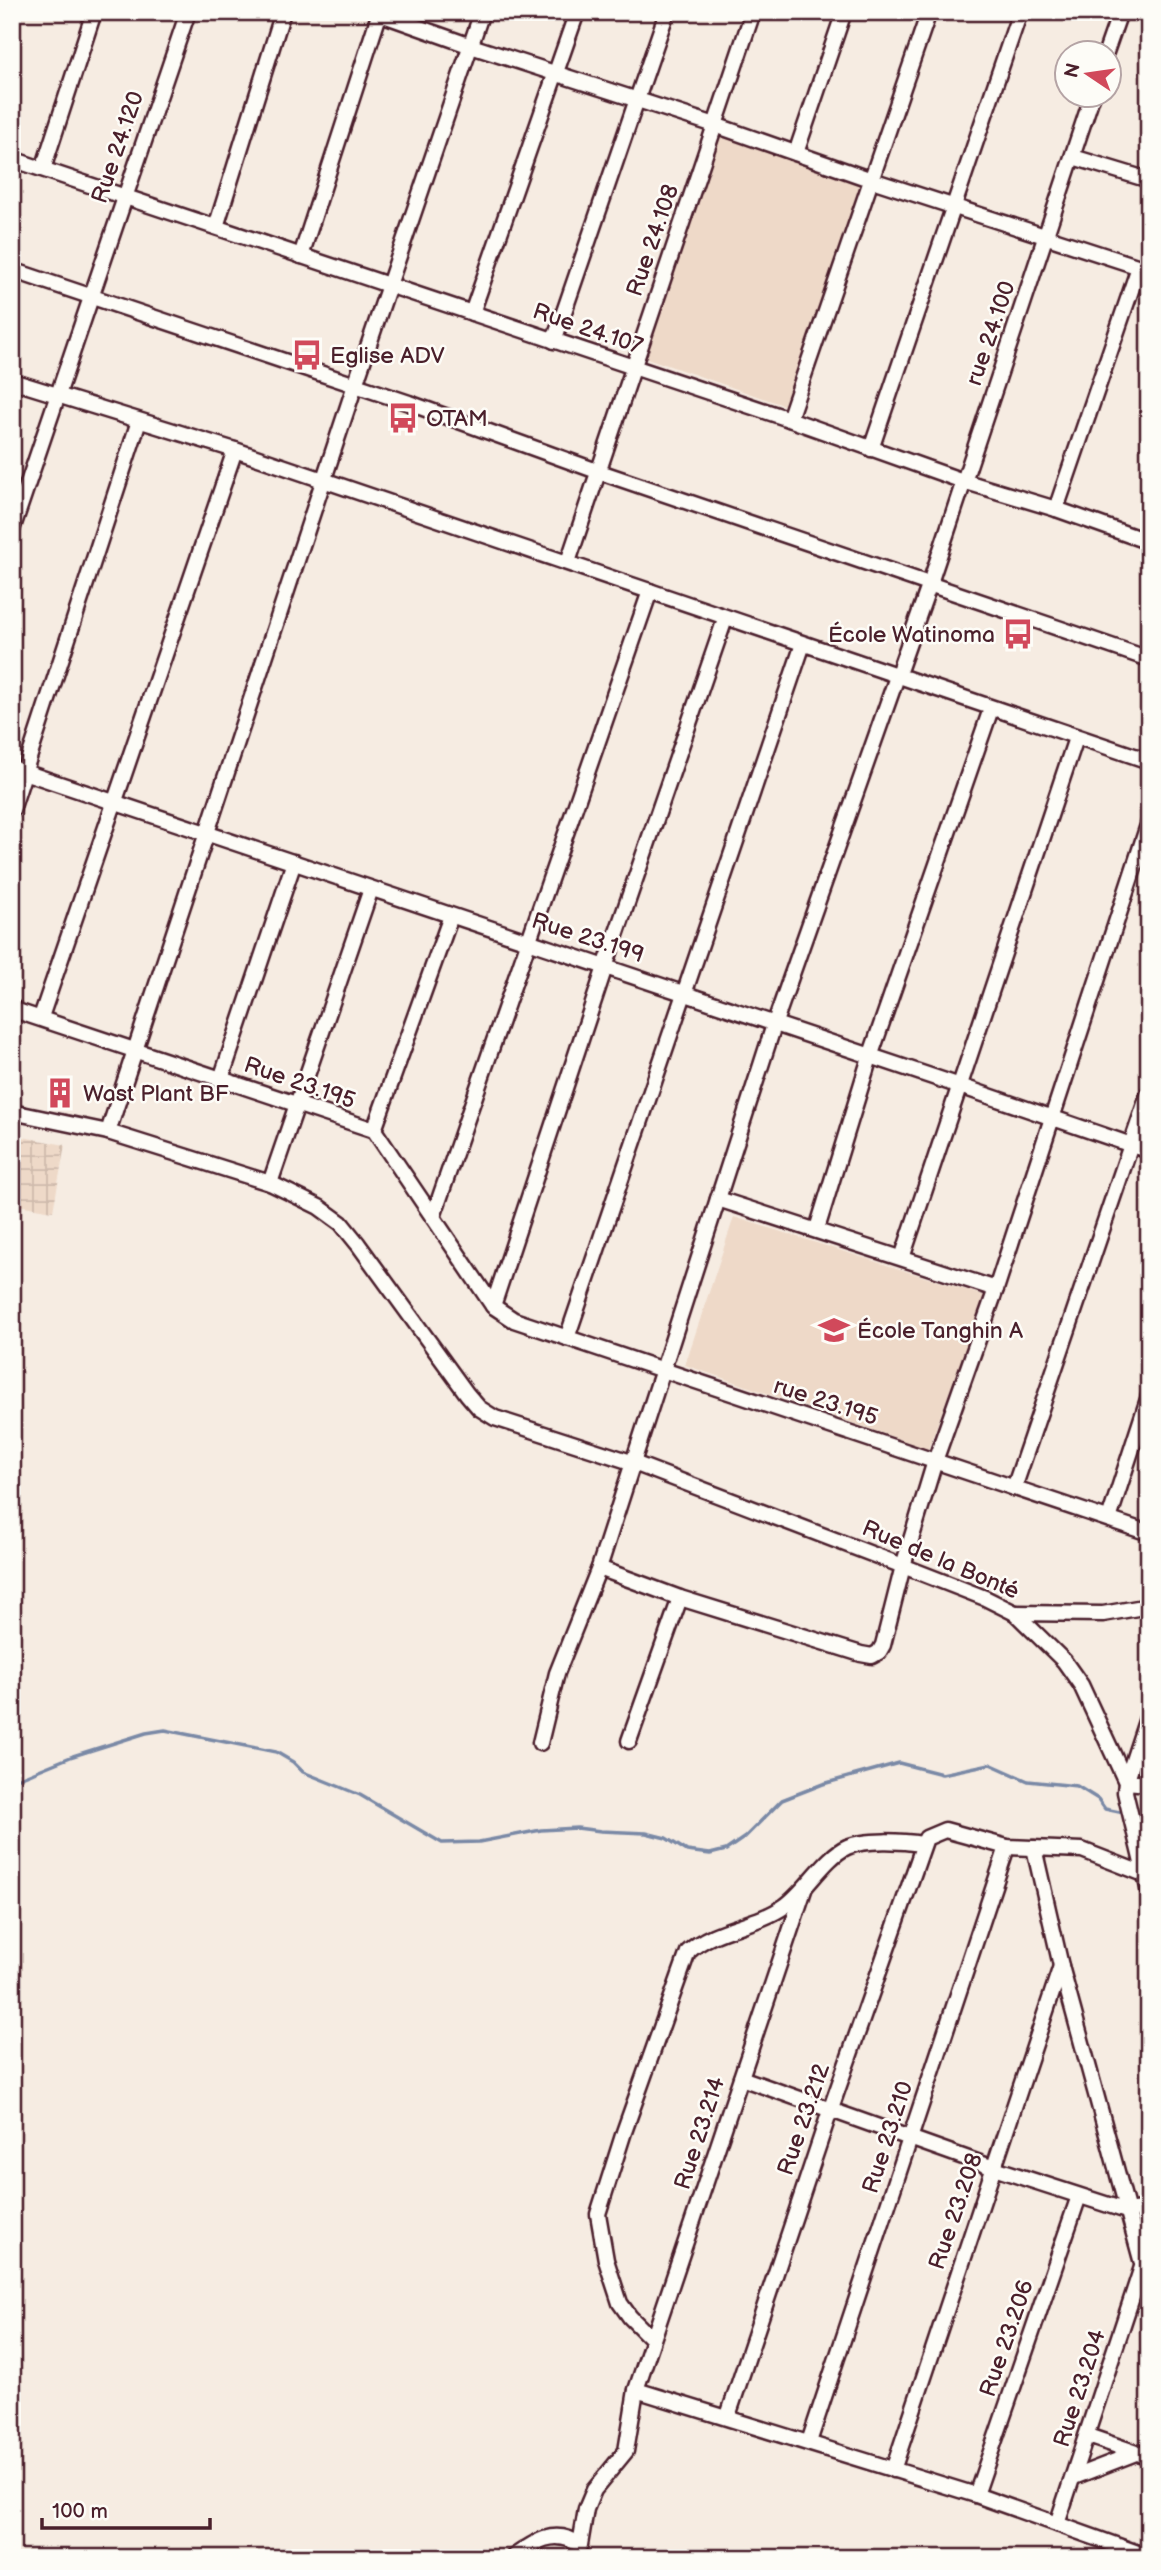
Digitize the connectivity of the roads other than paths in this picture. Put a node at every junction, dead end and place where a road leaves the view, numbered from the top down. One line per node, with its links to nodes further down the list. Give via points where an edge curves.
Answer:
1 (94, 12): 22 (street)
2 (188, 12): 25 (street, Rue 24.120)
3 (283, 12): 27 (street)
4 (482, 12): 14 (street)
5 (578, 12): 15 (street)
6 (667, 12): 16 (street)
7 (753, 12): 18 (street, Rue 24.108)
8 (844, 12): 19 (street)
9 (929, 12): 23 (street)
10 (1020, 12): 26 (street)
11 (1120, 12): 13 (street)
12 (378, 13): 14 (street); 29 (street)
13 (1111, 38)
14 (471, 46): 15 (street); 32 (street)
15 (556, 74): 16 (street); 34 (street)
16 (637, 100): 18 (street); 35 (street)
17 (1089, 108): 20 (street, rue 24.100)
18 (715, 125): 19 (street); 36 (street, Rue 24.108)
19 (796, 153): 23 (street)
20 (1073, 157): 24 (street); 28 (street, rue 24.100)
21 (12, 159): 22 (street, Rue 24.107)
22 (43, 169): 25 (street, Rue 24.107)
23 (872, 180): 26 (street); 40 (street)
24 (1149, 180)
25 (124, 198): 27 (street, Rue 24.107); 33 (street, Rue 24.120)
26 (955, 207): 28 (street); 42 (street)
27 (216, 227): 29 (street, Rue 24.107)
28 (1047, 235): 30 (street); 46 (street, rue 24.100)
29 (301, 256): 32 (street, Rue 24.107)
30 (1144, 268): 47 (street)
31 (12, 270): 33 (street)
32 (390, 286): 34 (street, Rue 24.107); 38 (street)
33 (90, 297): 38 (street); 39 (street, Rue 24.120)
34 (472, 313): 35 (street, Rue 24.107)
35 (554, 341): 36 (street, Rue 24.107)
36 (634, 367): 40 (street, Rue 24.107); 44 (street, Rue 24.108)
37 (12, 381): 39 (street)
38 (355, 385): 44 (street); 45 (street)
39 (56, 396): 41 (street); 48 (street, Rue 24.120)
40 (789, 419): 42 (street, Rue 24.107)
41 (139, 421): 43 (street); 60 (street)
42 (871, 449): 46 (street, Rue 24.107)
43 (235, 450): 45 (street); 61 (street)
44 (597, 471): 50 (street, Rue 24.108); 51 (street)
45 (325, 480): 50 (street); 64 (street)
46 (962, 481): 47 (street, Rue 24.107); 51 (street, rue 24.100)
47 (1056, 509): 49 (street, Rue 24.107)
48 (12, 530)
49 (1148, 538)
50 (568, 562): 52 (street)
51 (929, 586): 55 (street); 56 (street, rue 24.100)
52 (650, 591): 53 (street); 68 (street)
53 (725, 619): 54 (street); 69 (street)
54 (803, 644): 56 (street); 70 (street)
55 (1149, 659)
56 (897, 677): 57 (street); 73 (street, rue 24.100)
57 (991, 709): 58 (street); 75 (street)
58 (1076, 738): 59 (street); 77 (street)
59 (1149, 761)
60 (19, 770): 61 (street, Rue 23.199); 62 (street)
61 (115, 802): 64 (street, Rue 23.199); 72 (street)
62 (12, 810)
63 (1149, 822): 81 (street)
64 (207, 834): 65 (street, Rue 23.199); 74 (street)
65 (293, 862): 66 (street, Rue 23.199); 76 (street)
66 (371, 889): 67 (street, Rue 23.199); 79 (street)
67 (451, 916): 68 (street, Rue 23.199); 82 (street)
68 (529, 942): 69 (street, Rue 23.199); 88 (street)
69 (605, 967): 70 (street, Rue 23.199); 92 (street)
70 (686, 994): 73 (street, Rue 23.199); 93 (street)
71 (12, 1007): 72 (street, Rue 23.195)
72 (41, 1017): 74 (street, Rue 23.195)
73 (774, 1025): 75 (street, Rue 23.199); 87 (street, rue 24.100)
74 (135, 1049): 76 (street, Rue 23.195); 83 (street)
75 (870, 1057): 77 (street, Rue 23.199); 89 (street)
76 (221, 1079): 79 (street, Rue 23.195)
77 (960, 1086): 81 (street, Rue 23.199); 90 (street)
78 (1149, 1092): 84 (street)
79 (299, 1105): 82 (street, Rue 23.195); 86 (street)
80 (12, 1112): 83 (street, Rue de la Bonté)
81 (1052, 1118): 84 (street, Rue 23.199); 91 (street)
82 (374, 1130): 88 (street, Rue 23.195)
83 (108, 1132): 86 (street, Rue de la Bonté)
84 (1131, 1146): 85 (street, Rue 23.199); 98 (street)
85 (1149, 1151)
86 (271, 1183): 97 (street, Rue de la Bonté, via 341,1223 479,1408 517,1426)
87 (718, 1199): 89 (street); 94 (street, rue 24.100)
88 (433, 1217): 92 (street, Rue 23.195)
89 (817, 1229): 90 (street)
90 (902, 1258): 91 (street)
91 (996, 1289): 96 (street)
92 (493, 1306): 93 (street, rue 23.195, via 514,1320)
93 (567, 1338): 94 (street, rue 23.195)
94 (663, 1371): 96 (street, rue 23.195); 97 (street, rue 24.100)
95 (1149, 1396): 99 (street)
96 (935, 1461): 98 (street, rue 23.195); 101 (street)
97 (631, 1462): 101 (street, Rue de la Bonté); 102 (street, rue 24.100)
98 (1014, 1488): 99 (street, rue 23.195)
99 (1109, 1520): 100 (street, rue 23.195)
100 (1149, 1533)
101 (903, 1566): 103 (street, via 883,1645 872,1656); 105 (street, Rue de la Bonté)
102 (599, 1568): 103 (street); 108 (street, rue 24.100, via 557,1673)
103 (680, 1598): 107 (street)
104 (1149, 1606): 105 (street, via 1103,1614)
105 (1015, 1613): 110 (street, Rue de la Bonté, via 1064,1661 1081,1685)
106 (1149, 1713): 110 (street)
107 (629, 1741)
108 (540, 1743)
109 (1149, 1784): 110 (street)
110 (1125, 1787): 114 (street, Rue de la Bonté)
111 (924, 1841): 112 (street, via 946,1830); 115 (street, via 847,1847 827,1862); 119 (street, Rue 23.212)
112 (1007, 1847): 113 (street); 120 (street, Rue 23.210)
113 (1034, 1848): 114 (street, via 1082,1850); 117 (street)
114 (1146, 1875): 116 (street, Rue de la Bonté)
115 (804, 1890): 118 (street, Rue 23.214); 127 (street, via 775,1912 710,1936 688,1952 624,2132 602,2201 599,2226 612,2284 630,2317)
116 (1149, 1892)
117 (1061, 1966): 121 (street, Rue 23.208); 124 (street)
118 (741, 2078): 119 (street); 127 (street, Rue 23.214)
119 (831, 2108): 120 (street); 129 (street, Rue 23.212)
120 (911, 2137): 121 (street); 131 (street, Rue 23.210)
121 (994, 2168): 122 (street); 133 (street, Rue 23.208)
122 (1079, 2196): 124 (street); 135 (street, Rue 23.206)
123 (1149, 2208): 124 (street)
124 (1128, 2211): 125 (street)
125 (1142, 2267): 126 (street); 130 (street, Rue 23.204)
126 (1149, 2289)
127 (652, 2339): 128 (street, Rue 23.214)
128 (636, 2390): 129 (street); 137 (street, Rue 23.214, via 629,2442 621,2459 594,2490)
129 (728, 2416): 131 (street)
130 (1088, 2436): 132 (street); 134 (street, Rue 23.204)
131 (809, 2442): 133 (street)
132 (1142, 2455): 134 (street)
133 (893, 2470): 135 (street)
134 (1074, 2477): 136 (street, Rue 23.204)
135 (976, 2495): 136 (street)
136 (1057, 2524): 138 (street)
137 (578, 2551): 139 (street, via 567,2537 558,2536 531,2544)
138 (1149, 2557)
139 (512, 2558)

